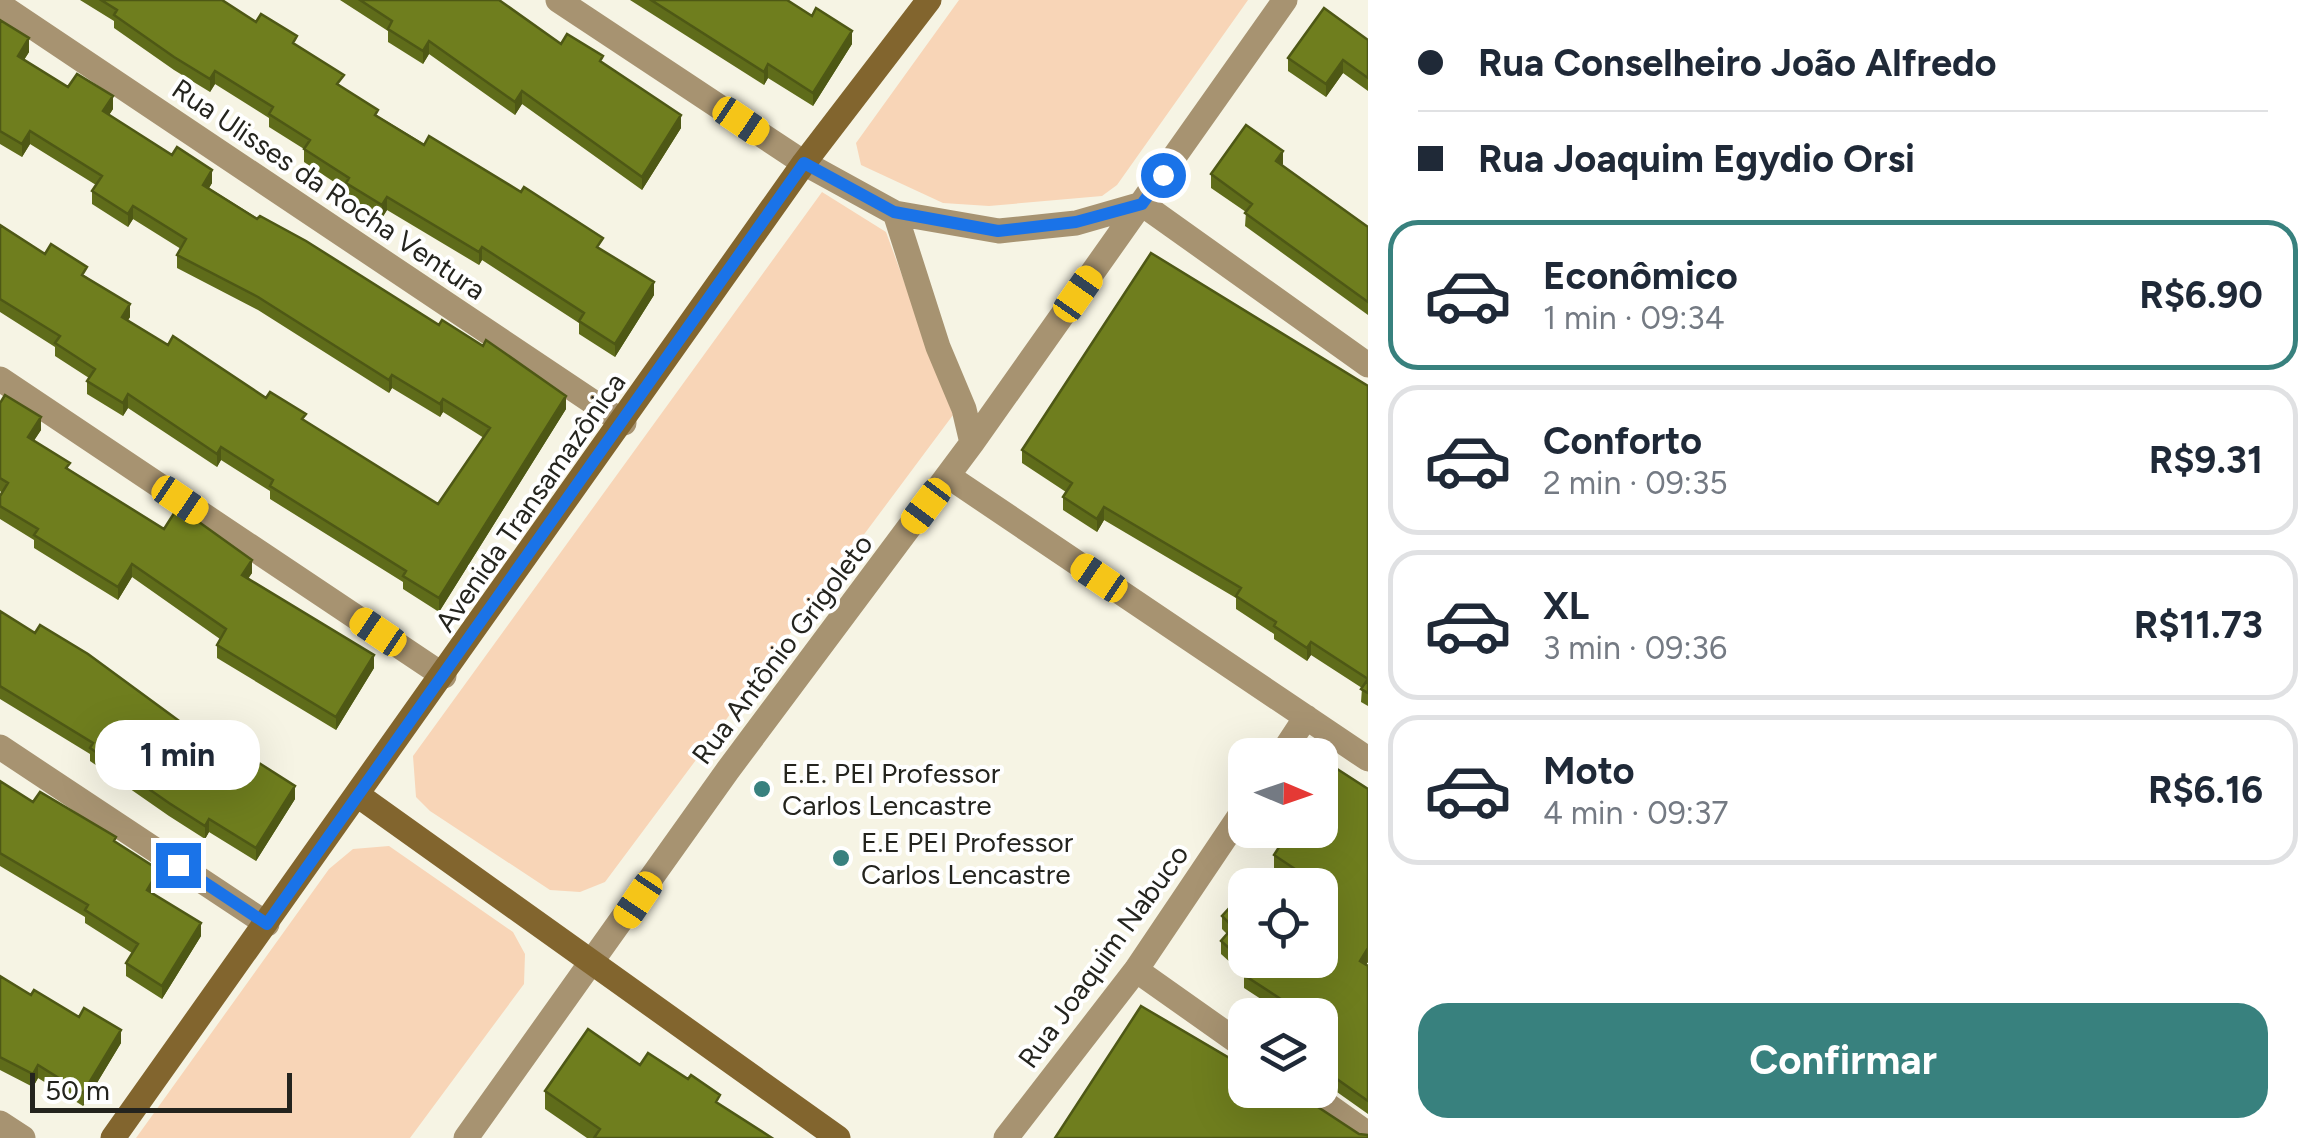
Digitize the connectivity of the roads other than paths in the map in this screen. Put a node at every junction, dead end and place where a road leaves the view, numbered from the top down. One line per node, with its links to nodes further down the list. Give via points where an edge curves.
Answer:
1 (558, 0): 5 (street)
2 (929, 0): 5 (street, Avenida Transamazônica)
3 (1285, 0): 6 (street, Rua Antônio Grigoleto)
4 (0, 5): 10 (street, Rua Ulisses da Rocha Ventura)
5 (804, 163): 7 (street); 10 (street, Avenida Transamazônica)
6 (1142, 204): 7 (street, via 1076,222 998,231); 8 (street); 11 (street, Rua Antônio Grigoleto)
7 (894, 212): 11 (street)
8 (1368, 365)
9 (0, 379): 13 (street)
10 (624, 423): 13 (street, Avenida Transamazônica)
11 (972, 444): 12 (street, Rua Antônio Grigoleto)
12 (948, 476): 14 (street); 21 (street, Rua Antônio Grigoleto, via 728,770)
13 (444, 676): 18 (street, Avenida Transamazônica)
14 (1306, 717): 15 (street); 17 (street)
15 (1292, 738)
16 (0, 747): 20 (street)
17 (1368, 759)
18 (360, 796): 20 (street, Avenida Transamazônica); 21 (street)
19 (1228, 833): 22 (street, Rua Joaquim Nabuco)
20 (267, 924): 28 (street, Avenida Transamazônica)
21 (593, 966): 29 (street, Rua Antônio Grigoleto); 30 (street)
22 (1136, 970): 23 (street); 31 (street, Rua Joaquim Nabuco)
23 (1228, 1035)
24 (1331, 1108): 26 (street)
25 (0, 1123): 27 (street)
26 (1368, 1134)
27 (23, 1138)
28 (112, 1138)
29 (466, 1138)
30 (838, 1138)
31 (1006, 1138)

